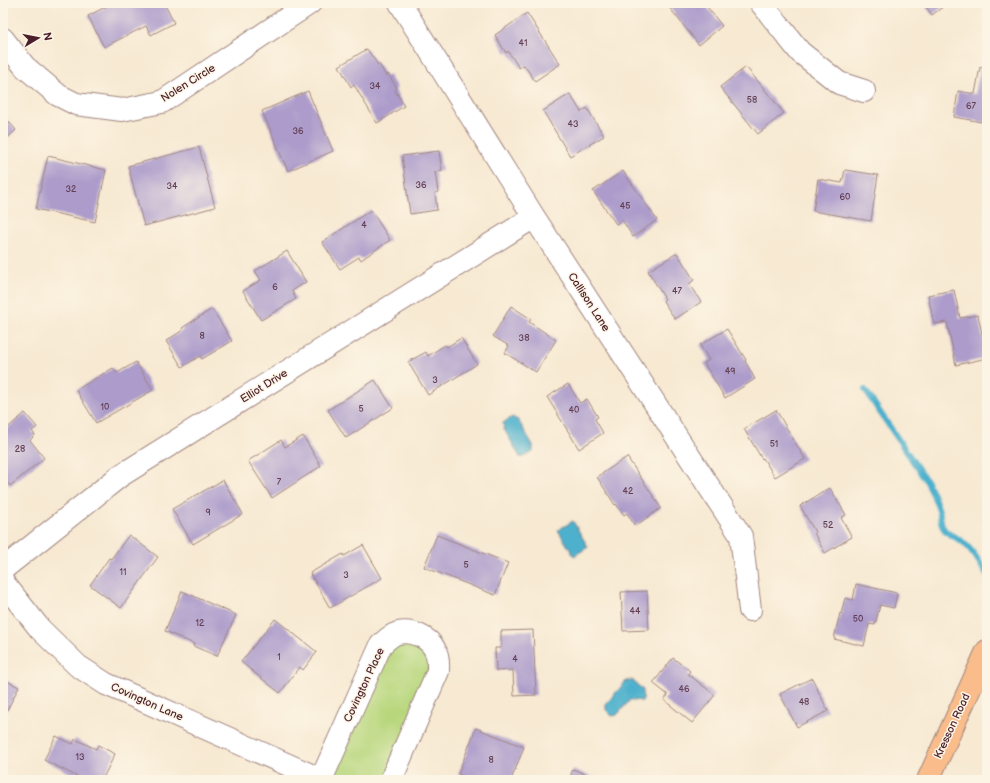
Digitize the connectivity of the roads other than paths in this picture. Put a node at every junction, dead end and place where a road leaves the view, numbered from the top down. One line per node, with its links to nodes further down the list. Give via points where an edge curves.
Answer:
1 (310, 3): 4 (street, Nolen Circle, via 162,102 122,110 76,104 58,95 25,67)
2 (400, 3): 6 (street, Callison Lane)
3 (761, 3): 5 (street, via 800,52 839,83)
4 (3, 40)
5 (864, 91)
6 (534, 217): 7 (street, Elliot Drive, via 120,476); 9 (street, Callison Lane, via 741,536)
7 (3, 569)
8 (3, 582): 11 (street, Covington Lane, via 40,629 78,666 106,684)
9 (750, 610)
10 (987, 651): 13 (main road, Kresson Road)
11 (322, 780): 12 (street, Covington Place, via 381,645 398,633 409,632 429,641 438,660 438,671)
12 (390, 780)
13 (928, 780)

